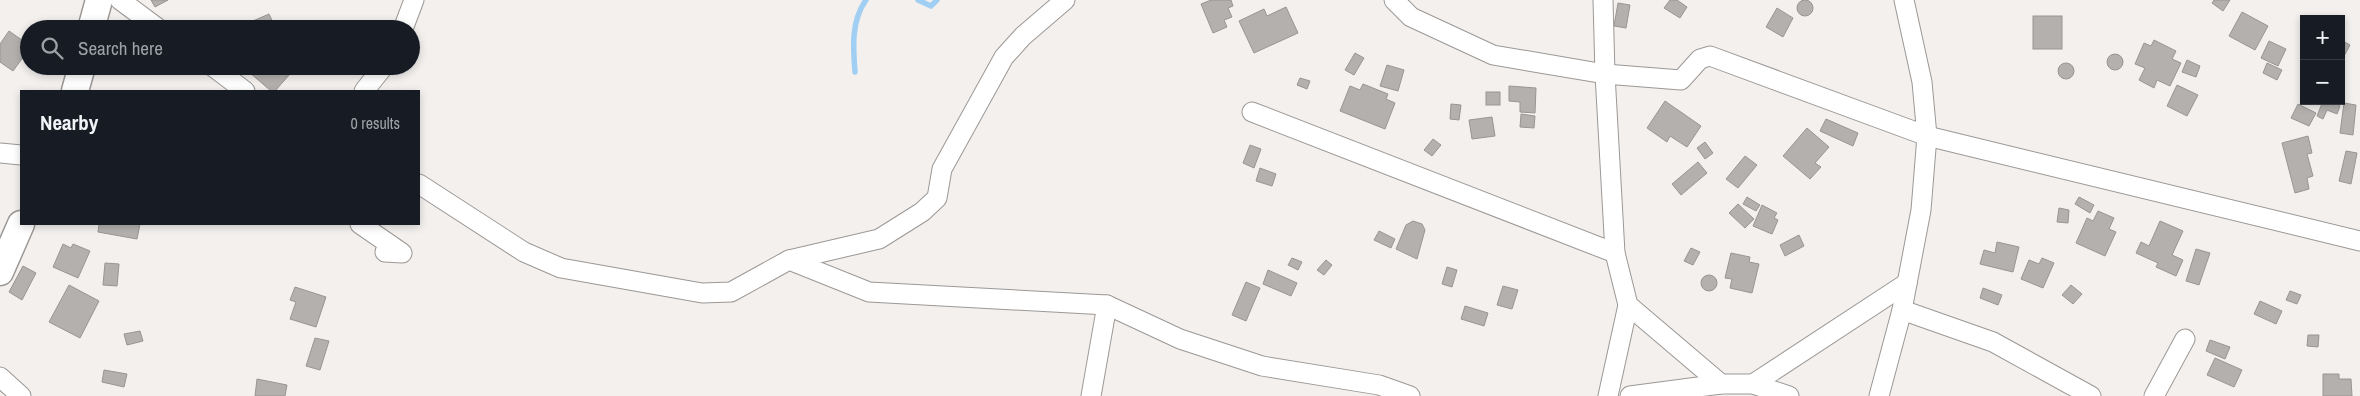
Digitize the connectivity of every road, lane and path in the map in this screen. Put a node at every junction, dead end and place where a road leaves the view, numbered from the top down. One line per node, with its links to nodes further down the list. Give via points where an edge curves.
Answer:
1 (98, 0): 8 (street)
2 (120, 0): 9 (street)
3 (414, 0): 10 (street)
4 (1065, 0): 28 (street, via 1004,57 942,169 937,198 922,212 879,238)
5 (1394, 0): 11 (street, via 1411,17 1494,55)
6 (1603, 0): 11 (street)
7 (1904, 0): 19 (street, via 1922,82)
8 (93, 20)
9 (148, 20)
10 (407, 20)
11 (1605, 74): 19 (street, via 1681,80 1700,59 1710,56); 27 (street)
12 (79, 75): 15 (street)
13 (224, 75): 16 (street)
14 (377, 75): 17 (street)
15 (75, 90)
16 (244, 90)
17 (365, 90)
18 (1252, 112): 27 (street)
19 (1927, 136): 25 (street); 30 (street, via 1921,210)
20 (0, 153): 21 (street)
21 (20, 155)
22 (420, 185): 28 (street, via 524,252 561,268 702,292 730,292)
23 (21, 225): 29 (street)
24 (361, 225): 26 (street, via 402,253)
25 (2360, 241)
26 (385, 252)
27 (1615, 253): 31 (street)
28 (788, 260): 32 (street, via 869,292)
29 (0, 272)
30 (1907, 283): 33 (street); 37 (street)
31 (1628, 304): 36 (street); 42 (street)
32 (1107, 305): 40 (street); 41 (street, via 1180,339 1262,366 1379,384)
33 (1902, 310): 44 (street); 45 (street, via 1993,342)
34 (2185, 339): 46 (street)
35 (0, 377): 39 (street)
36 (1721, 384): 37 (street); 38 (street)
37 (1753, 384): 43 (street)
38 (1638, 395)
39 (21, 396)
40 (1091, 396)
41 (1410, 396)
42 (1608, 396)
43 (1789, 396)
44 (1879, 396)
45 (2091, 396)
46 (2154, 396)

